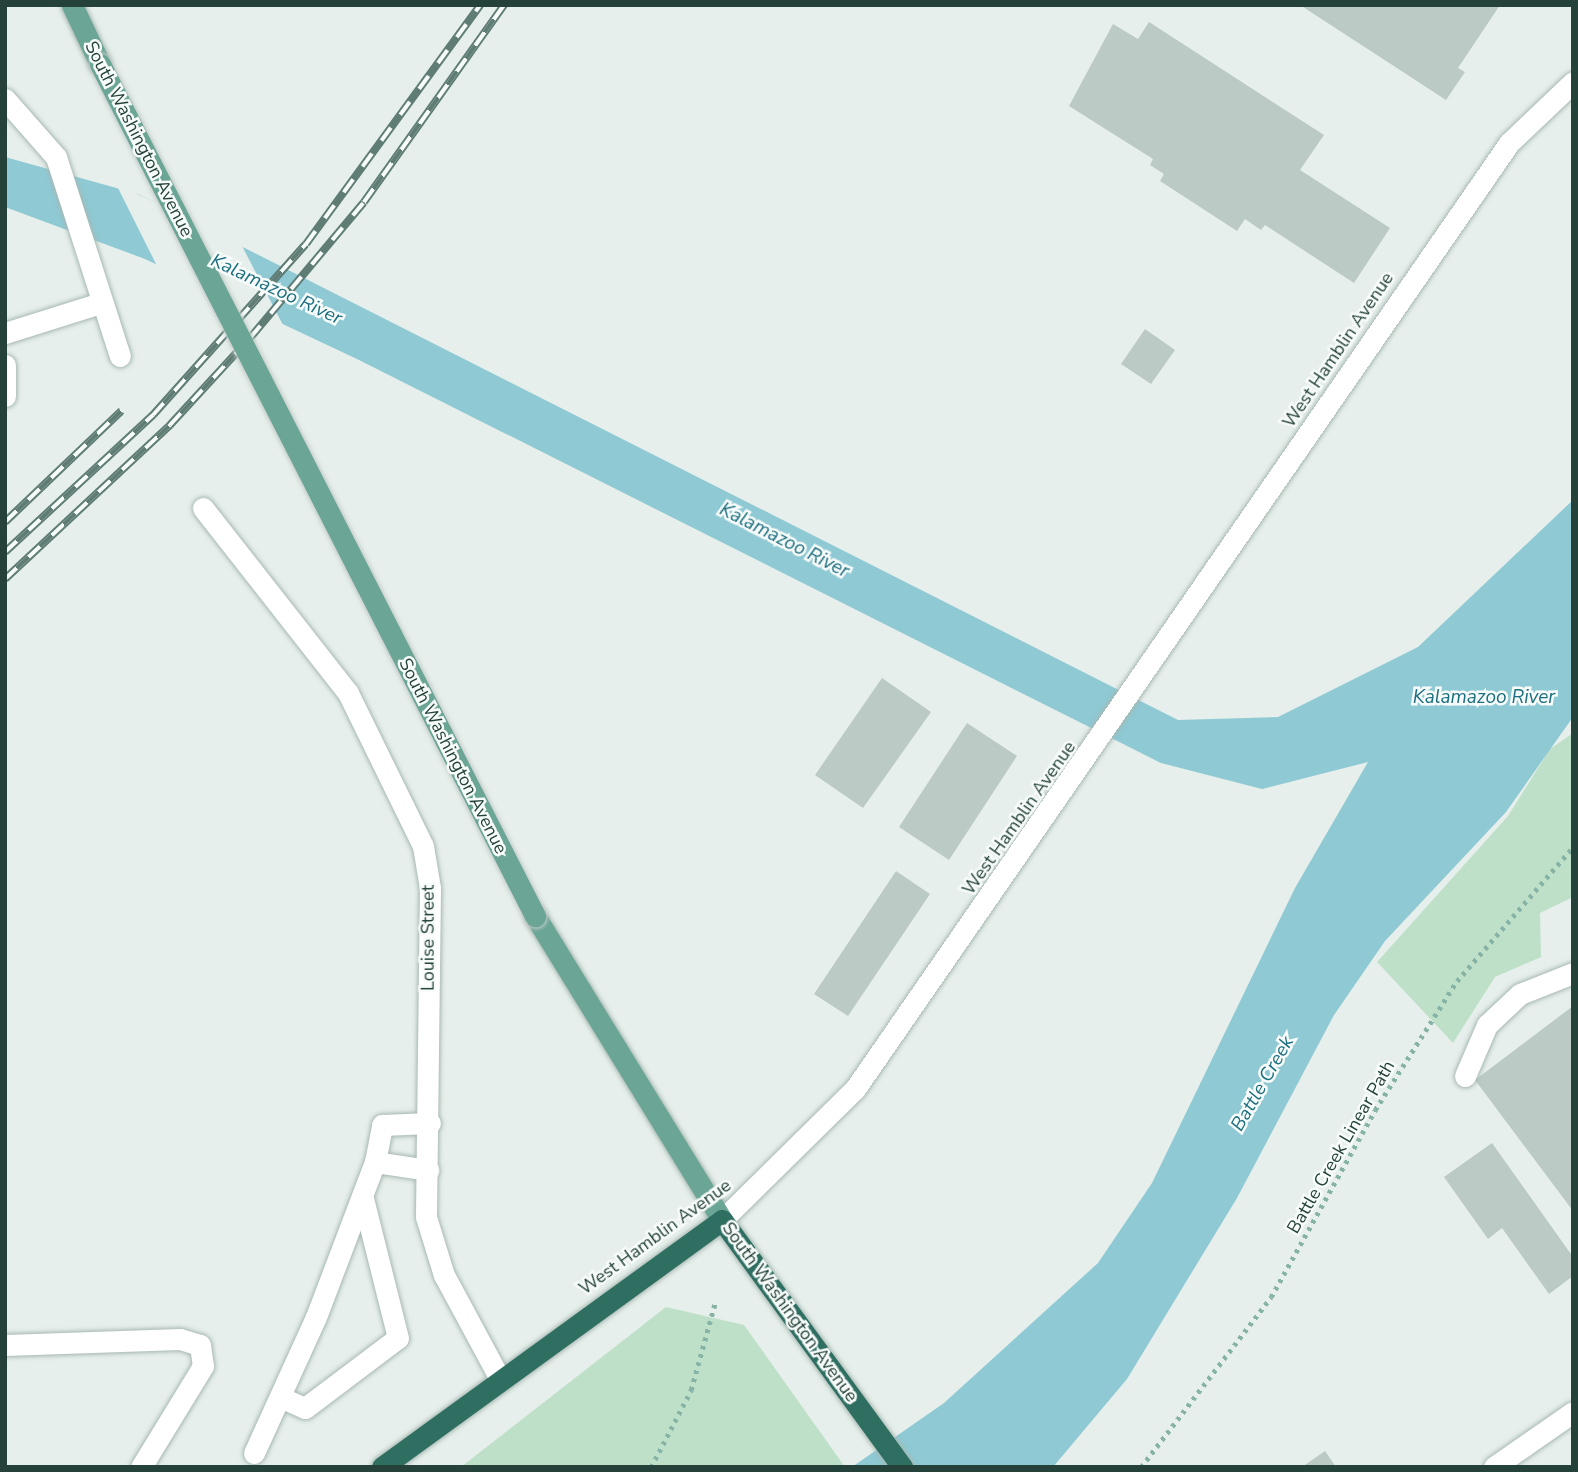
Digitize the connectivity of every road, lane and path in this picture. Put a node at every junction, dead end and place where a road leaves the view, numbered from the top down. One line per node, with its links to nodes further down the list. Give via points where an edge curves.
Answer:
1 (72, 5): 17 (main road, South Washington Avenue, bridge, via 535,916)
2 (1573, 82): 17 (street, West Hamblin Avenue, via 1509,143 1098,746 855,1089)
3 (5, 99): 4 (street, via 56,157)
4 (100, 303): 5 (street); 6 (street)
5 (5, 332)
6 (120, 356)
7 (5, 365): 8 (street)
8 (5, 396)
9 (203, 508): 13 (street, Louise Street, via 348,693 422,846 430,888)
10 (1573, 847): 28 (path, Battle Creek Linear Path, via 1457,981 1375,1110 1271,1297)
11 (1573, 973): 12 (street, via 1520,995 1487,1026)
12 (1465, 1076)
13 (430, 1123): 14 (street, via 382,1125); 15 (street, Louise Street)
14 (375, 1162): 15 (street); 16 (street)
15 (428, 1170): 20 (street, Louise Street, via 426,1217 444,1275)
16 (362, 1195): 21 (street); 21 (street, via 398,1338 305,1408)
17 (722, 1220): 20 (highway, West Hamblin Avenue); 27 (highway, South Washington Avenue)
18 (715, 1303): 26 (path, via 691,1390)
19 (5, 1345): 24 (street, via 180,1339 200,1345 203,1366)
20 (499, 1377): 25 (highway, West Hamblin Avenue)
21 (280, 1397): 23 (street)
22 (1573, 1412): 29 (street)
23 (254, 1453)
24 (141, 1467)
25 (382, 1467)
26 (651, 1467)
27 (902, 1467)
28 (1141, 1467)
29 (1494, 1467)

